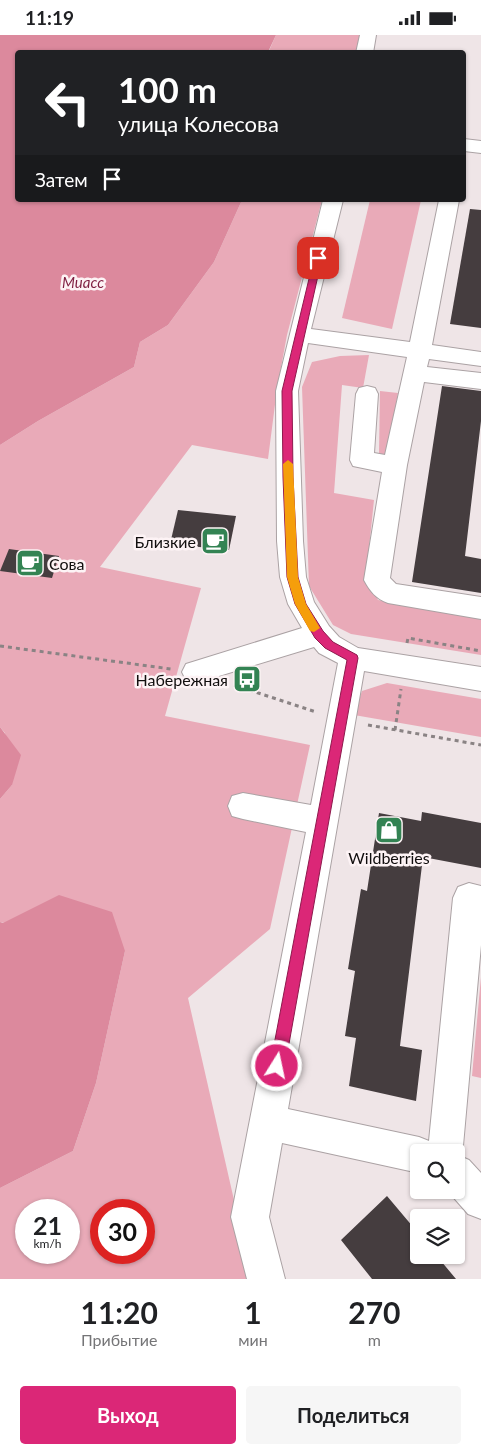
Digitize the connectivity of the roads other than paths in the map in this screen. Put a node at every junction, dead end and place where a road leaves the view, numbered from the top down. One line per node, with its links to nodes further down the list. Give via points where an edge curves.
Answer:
1 (368, 35): 2 (street)
2 (365, 50)
3 (466, 145): 4 (street)
4 (481, 147)
5 (332, 202): 7 (street)
6 (449, 202): 9 (street)
7 (299, 335): 9 (street); 14 (street, via 287,391 290,541 293,577 301,604)
8 (481, 359): 9 (street)
9 (418, 362): 10 (street); 12 (street)
10 (481, 381)
11 (367, 394): 12 (street, via 362,460)
12 (395, 465): 13 (street, via 377,579 388,593)
13 (481, 608)
14 (319, 634): 15 (street, via 329,645); 16 (street)
15 (353, 658): 17 (street); 19 (street)
16 (196, 672)
17 (481, 679)
18 (242, 805): 19 (street)
19 (322, 821): 21 (street)
20 (481, 901): 22 (street, via 469,898)
21 (267, 1122): 23 (street); 26 (street, via 250,1217)
22 (447, 1144)
23 (410, 1153)
24 (465, 1183): 25 (street)
25 (481, 1201)
26 (266, 1279)

